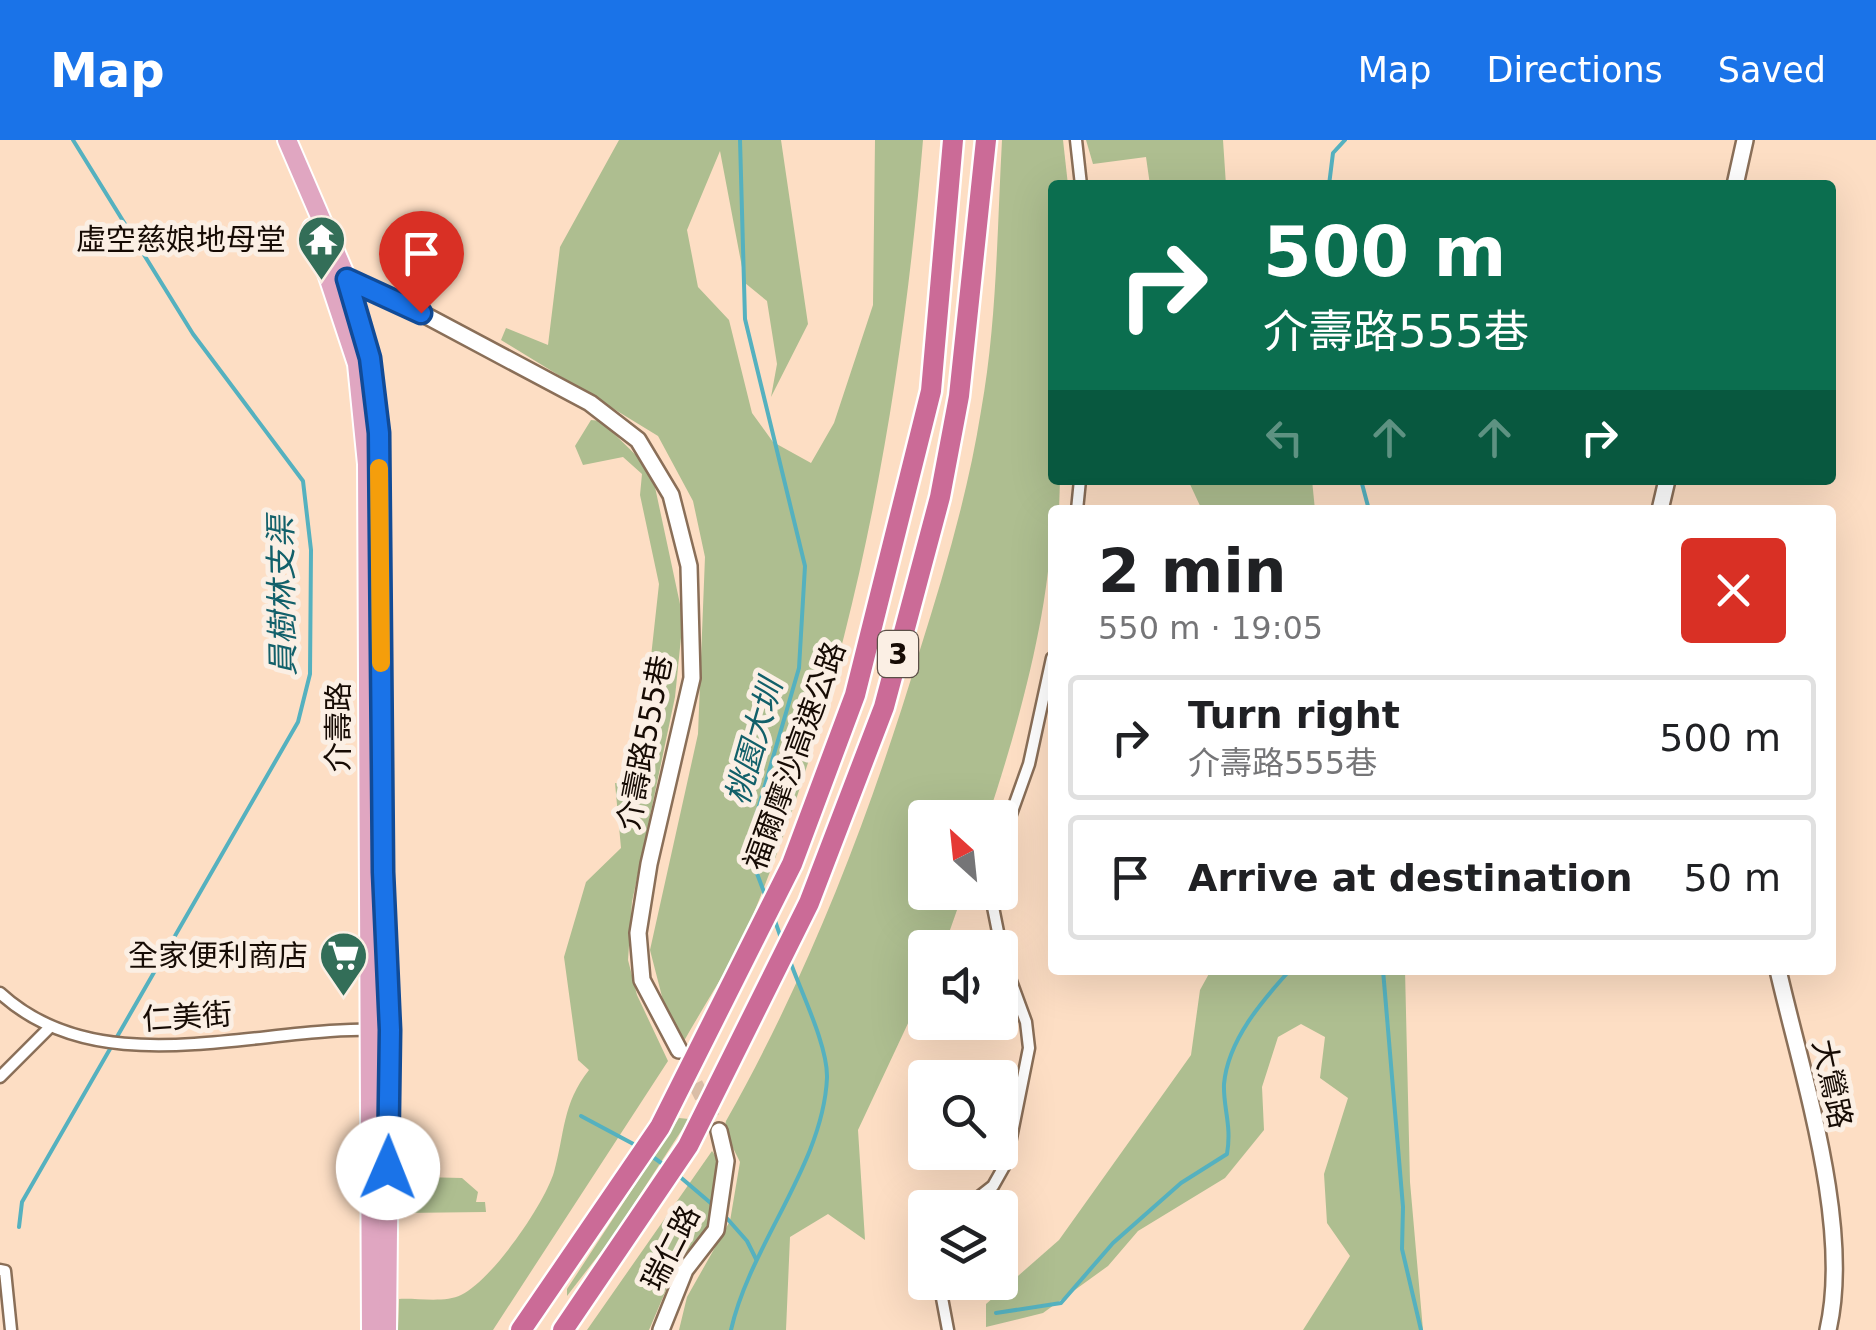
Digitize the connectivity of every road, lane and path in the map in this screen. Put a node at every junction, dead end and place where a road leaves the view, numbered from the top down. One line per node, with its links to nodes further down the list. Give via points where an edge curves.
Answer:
1 (275, 140): 9 (main road, 介壽路)
2 (287, 140): 9 (main road, 介壽路)
3 (953, 140): 24 (highway, 福爾摩沙高速公路 / 3, via 931,391 855,695 792,864 737,978 644,1151)
4 (986, 140): 25 (highway, 福爾摩沙高速公路 / 3, via 959,396 940,497 884,707 809,903 753,1018 672,1170)
5 (1076, 140): 7 (street)
6 (1745, 140): 8 (street)
7 (1080, 180)
8 (1736, 180)
9 (339, 276): 16 (main road, 介壽路, via 367,464); 17 (main road, 介壽路, via 370,358 379,433); 18 (street, 介壽路555巷, via 590,403 638,440 671,495 690,566 692,678 638,933 642,980)
10 (1048, 676): 11 (street)
11 (1016, 800)
12 (994, 910): 21 (street, via 1030,1048 1006,1162)
13 (1779, 975): 32 (street, 大鶯路, via 1826,1187 1835,1299)
14 (0, 994): 15 (street, 仁美街)
15 (50, 1028): 16 (street, 仁美街, via 111,1044); 19 (street)
16 (367, 1029): 17 (street, 仁美街); 27 (main road, 介壽路)
17 (390, 1030): 28 (main road, 介壽路)
18 (678, 1050)
19 (0, 1076)
20 (719, 1131): 30 (street, 瑞仁路, via 726,1161 716,1230 685,1270)
21 (987, 1190)
22 (2, 1270): 26 (street)
23 (943, 1300): 31 (street)
24 (542, 1302): 25 (highway); 29 (highway, 福爾摩沙高速公路 / 3)
25 (565, 1327)
26 (10, 1330)
27 (371, 1330)
28 (387, 1330)
29 (522, 1330)
30 (661, 1330)
31 (948, 1330)
32 (1828, 1330)

